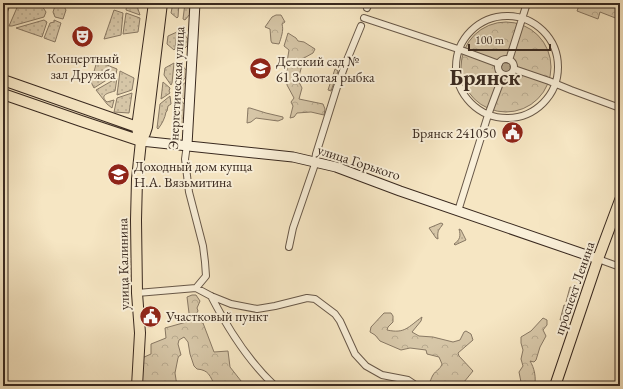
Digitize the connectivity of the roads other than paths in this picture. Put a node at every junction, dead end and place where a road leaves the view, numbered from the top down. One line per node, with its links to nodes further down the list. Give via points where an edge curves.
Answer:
1 (7, 3): 6 (street)
2 (154, 3): 20 (main road, улица Калинина)
3 (162, 3): 21 (main road, улица Калинина, via 147,128)
4 (195, 3): 22 (street, Энергетическая улица)
5 (527, 3): 7 (street)
6 (3, 14)
7 (522, 17): 10 (street, via 506,15 489,18 475,26); 11 (street); 16 (street, via 538,25 550,38 557,54)
8 (364, 18): 10 (street)
9 (361, 26): 23 (street, via 337,87)
10 (459, 48): 12 (street); 19 (street, via 455,70 459,86 468,101)
11 (509, 60): 12 (street, via 503,60); 13 (street, via 514,64)
12 (499, 64): 14 (street, via 499,71)
13 (514, 69): 14 (street, via 508,75); 16 (street)
14 (503, 75): 19 (street)
15 (3, 80): 20 (main road)
16 (556, 84): 18 (street); 19 (street, via 544,102 530,113 514,118)
17 (3, 94): 21 (main road, улица Горького)
18 (620, 108)
19 (488, 115): 25 (street)
20 (137, 126): 21 (main road, улица Калинина)
21 (141, 141): 22 (street, улица Горького); 30 (main road, улица Калинина, via 137,179)
22 (187, 145): 23 (street, улица Горького, via 293,157); 29 (street, Энергетическая улица, via 185,159 189,192 206,262 206,276)
23 (314, 162): 25 (street, улица Горького, via 336,167); 26 (street)
24 (620, 200): 27 (main road, проспект Ленина)
25 (458, 211): 27 (street, улица Горького)
26 (289, 247)
27 (598, 260): 28 (street, улица Горького); 35 (main road, проспект Ленина)
28 (620, 267)
29 (196, 288): 30 (street); 31 (street)
30 (137, 293): 32 (main road, улица Калинина, via 140,333)
31 (211, 296): 33 (street, via 246,353); 34 (street, via 257,309 315,298 335,314 355,354 366,366 382,375 408,380)
32 (137, 386)
33 (275, 386)
34 (417, 386)
35 (557, 386)

